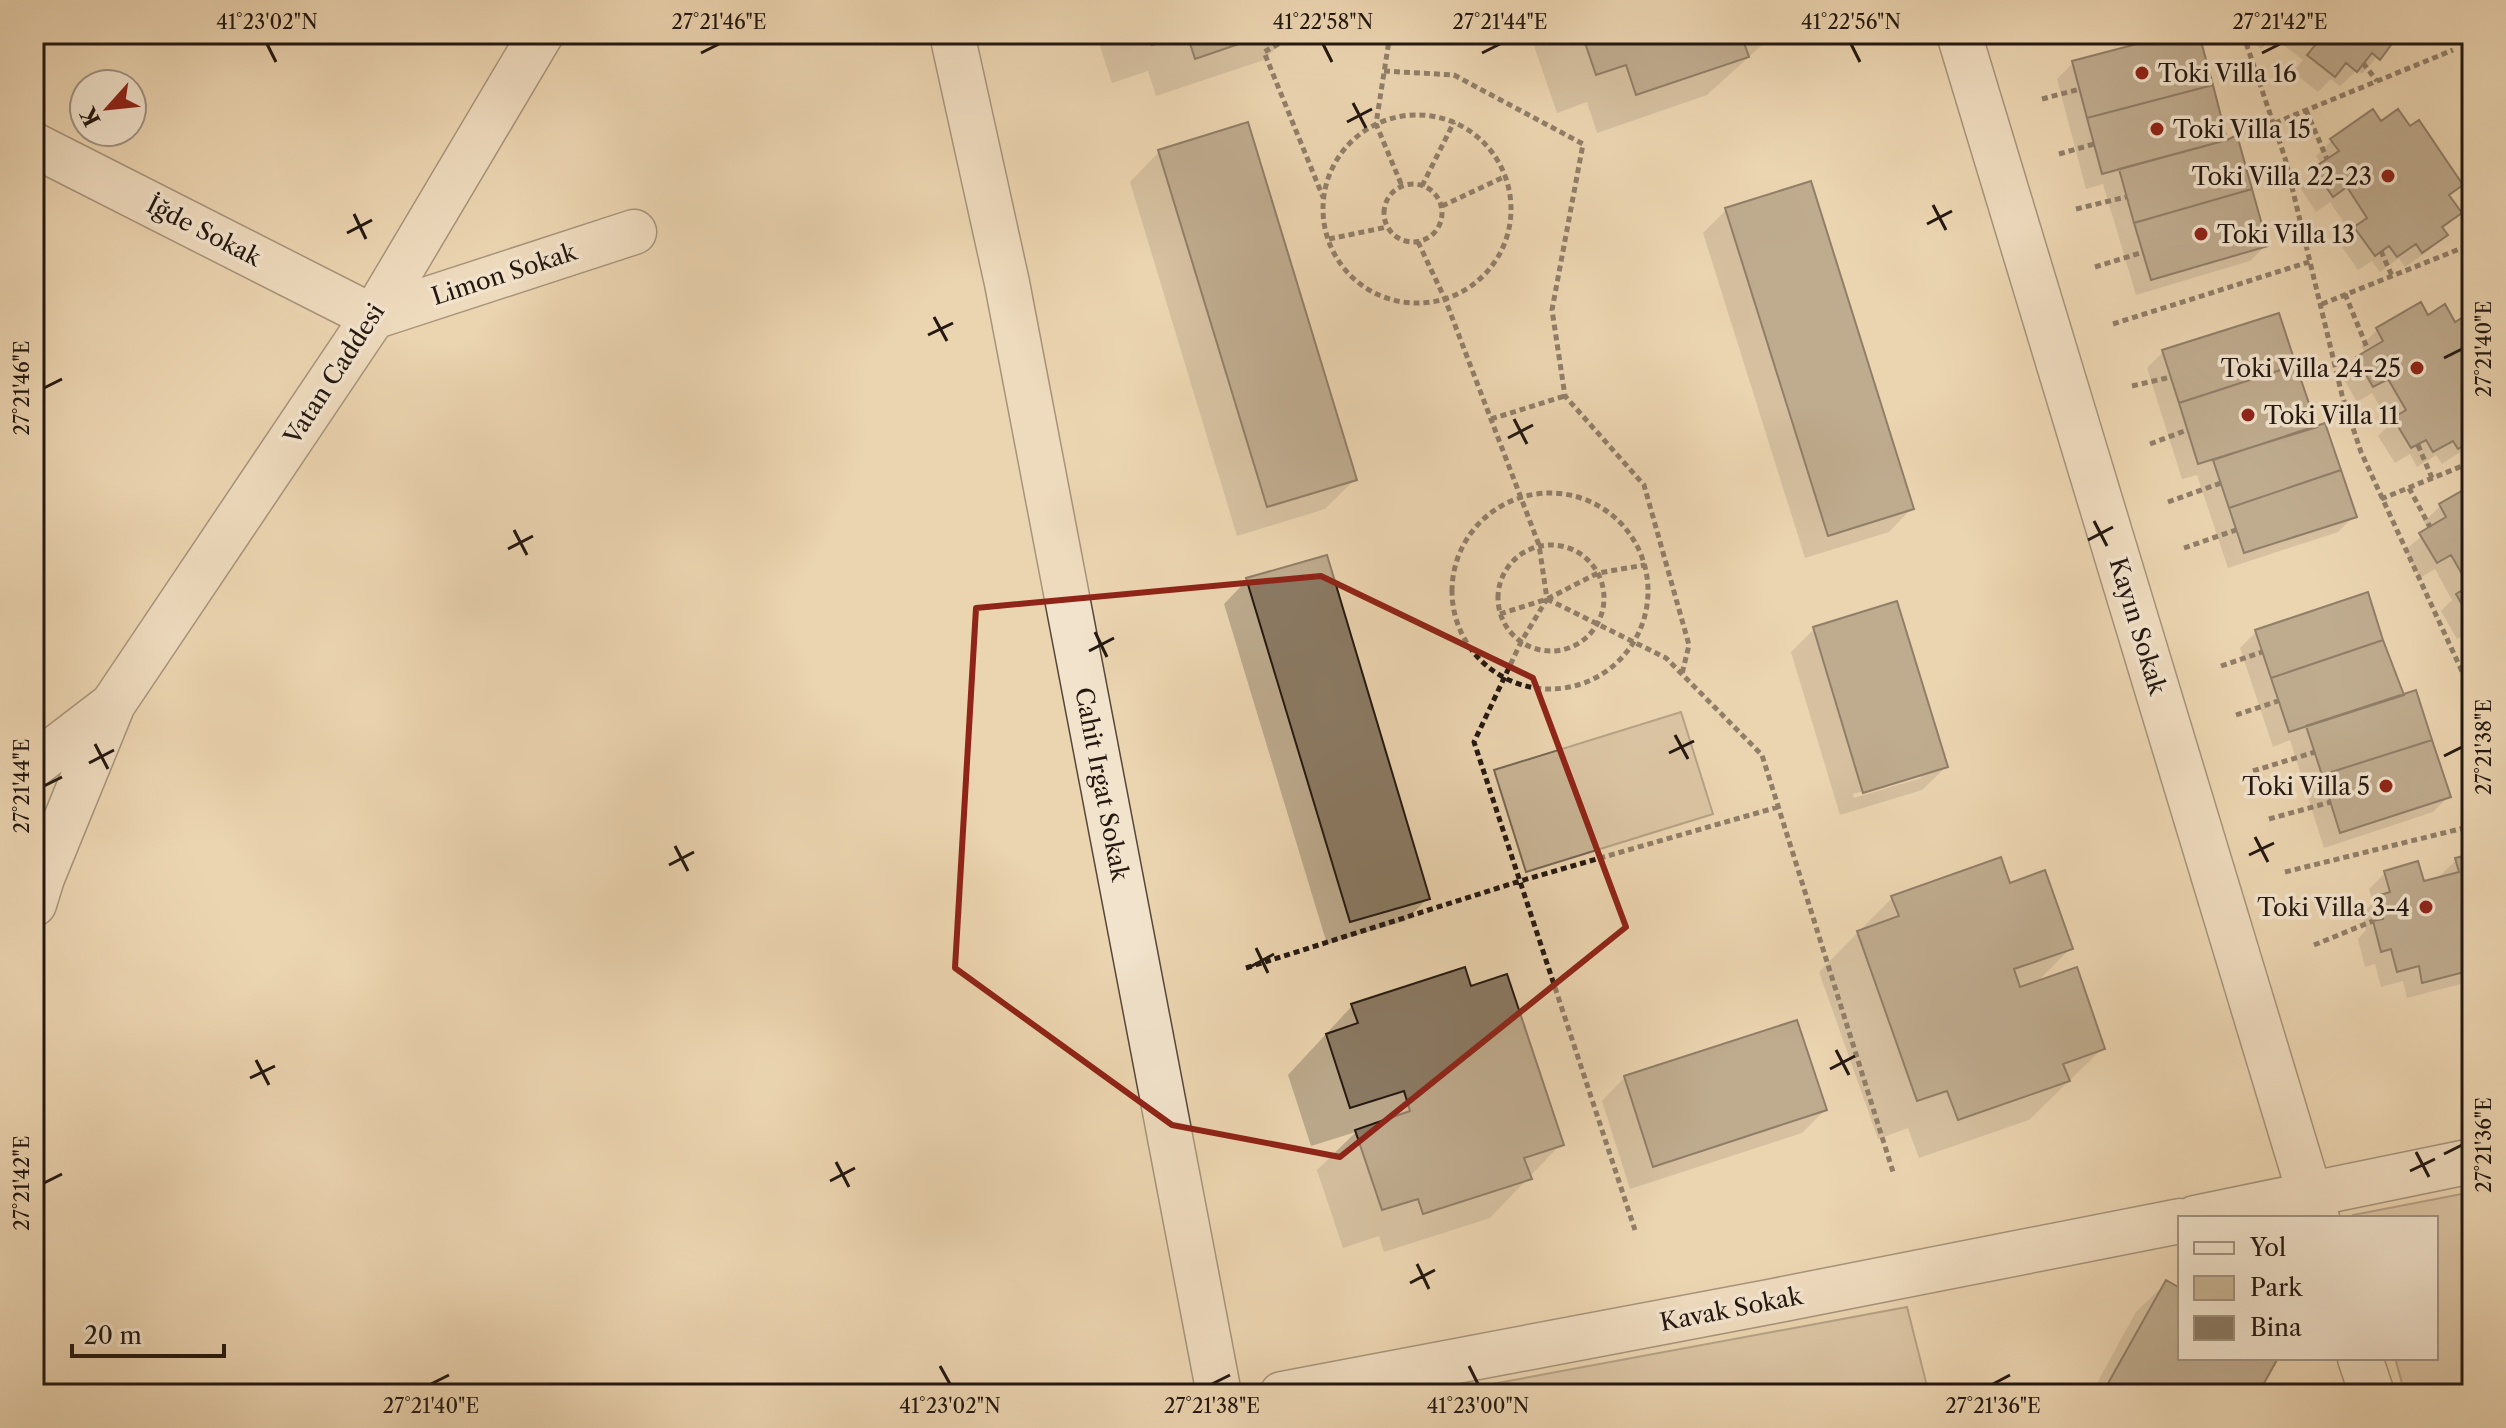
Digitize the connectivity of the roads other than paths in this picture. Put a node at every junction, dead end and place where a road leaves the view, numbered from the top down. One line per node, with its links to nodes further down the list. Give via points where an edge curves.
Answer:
1 (541, 34): 6 (street, Vatan Caddesi)
2 (952, 34): 15 (street, Cahit Irgat Sokak, via 1007,283)
3 (1959, 34): 11 (street, Kayın Sokak)
4 (34, 145): 6 (street, İğde Sokak)
5 (634, 232): 6 (street, Limon Sokak)
6 (373, 317): 7 (street, Vatan Caddesi)
7 (113, 704): 8 (street, Vatan Caddesi); 9 (street, Vatan Caddesi)
8 (34, 765)
9 (34, 904)
10 (2472, 1161): 11 (street)
11 (2313, 1207): 12 (street)
12 (2216, 1216)
13 (2178, 1221): 16 (street, Kavak Sokak)
14 (2361, 1360): 17 (street)
15 (1219, 1394)
16 (1282, 1394)
17 (2372, 1394)

